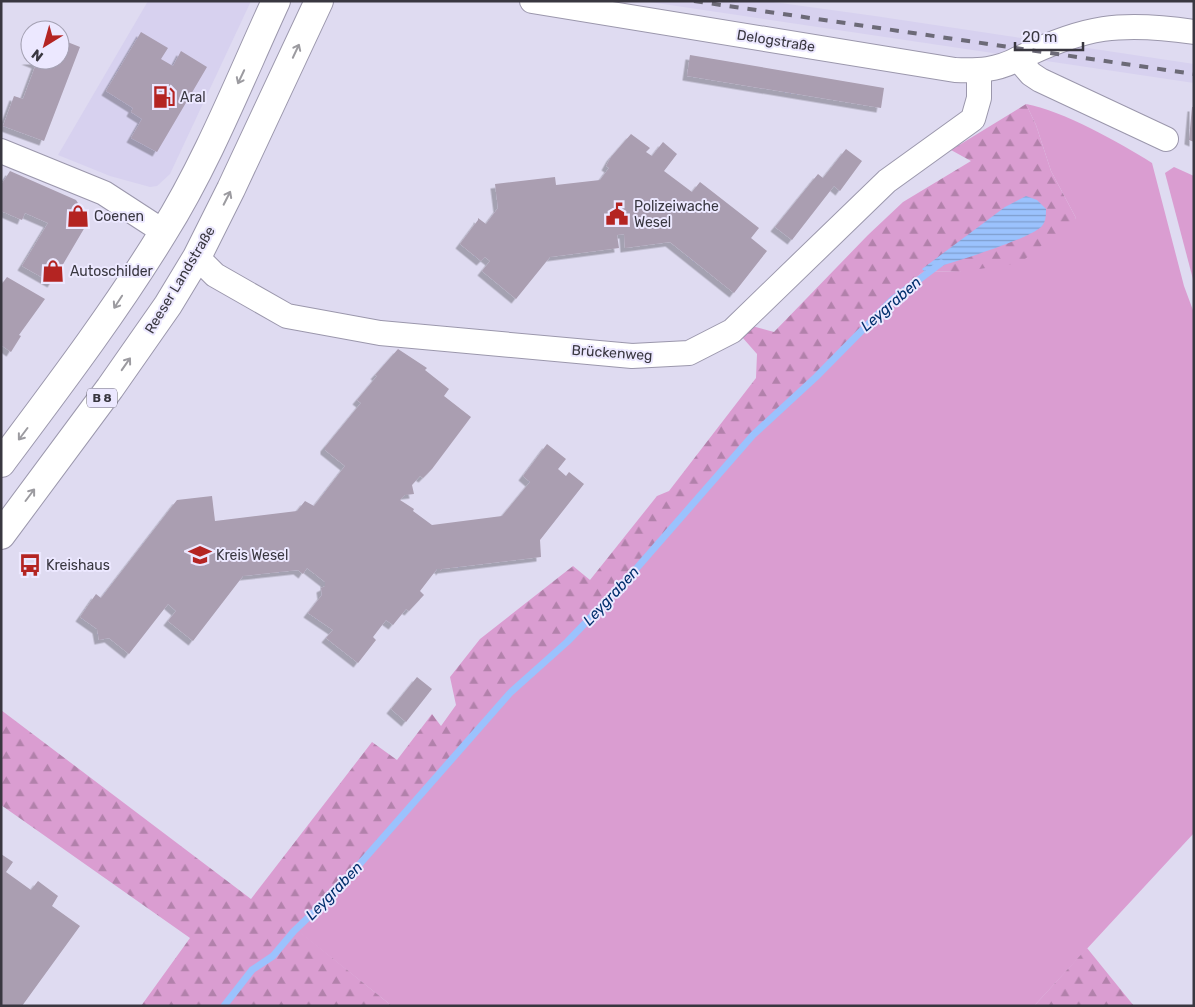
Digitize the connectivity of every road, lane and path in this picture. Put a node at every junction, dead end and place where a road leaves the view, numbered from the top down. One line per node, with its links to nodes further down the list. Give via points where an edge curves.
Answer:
1 (276, 1): 9 (main road, one-way to 9, via 196,173)
2 (319, 1): 10 (main road, Reeser Landstraße / B 8, one-way to 2)
3 (532, 1): 6 (street, Delogstraße)
4 (1194, 32): 5 (street, Delogstraße, via 1161,27 1109,27 1077,33)
5 (1018, 59): 6 (street, Delogstraße, via 1002,67); 7 (street, via 1040,80)
6 (979, 72): 10 (street, Brückenweg, via 979,98 973,119 887,181 732,331 689,353 632,356 380,333 287,316 215,275)
7 (1166, 139)
8 (1, 151): 9 (street, via 104,193)
9 (164, 232): 10 (main road); 11 (main road, one-way to 11, via 85,350)
10 (197, 257): 12 (main road, Reeser Landstraße / B 8, one-way to 10, via 168,305)
11 (1, 463)
12 (1, 535)

